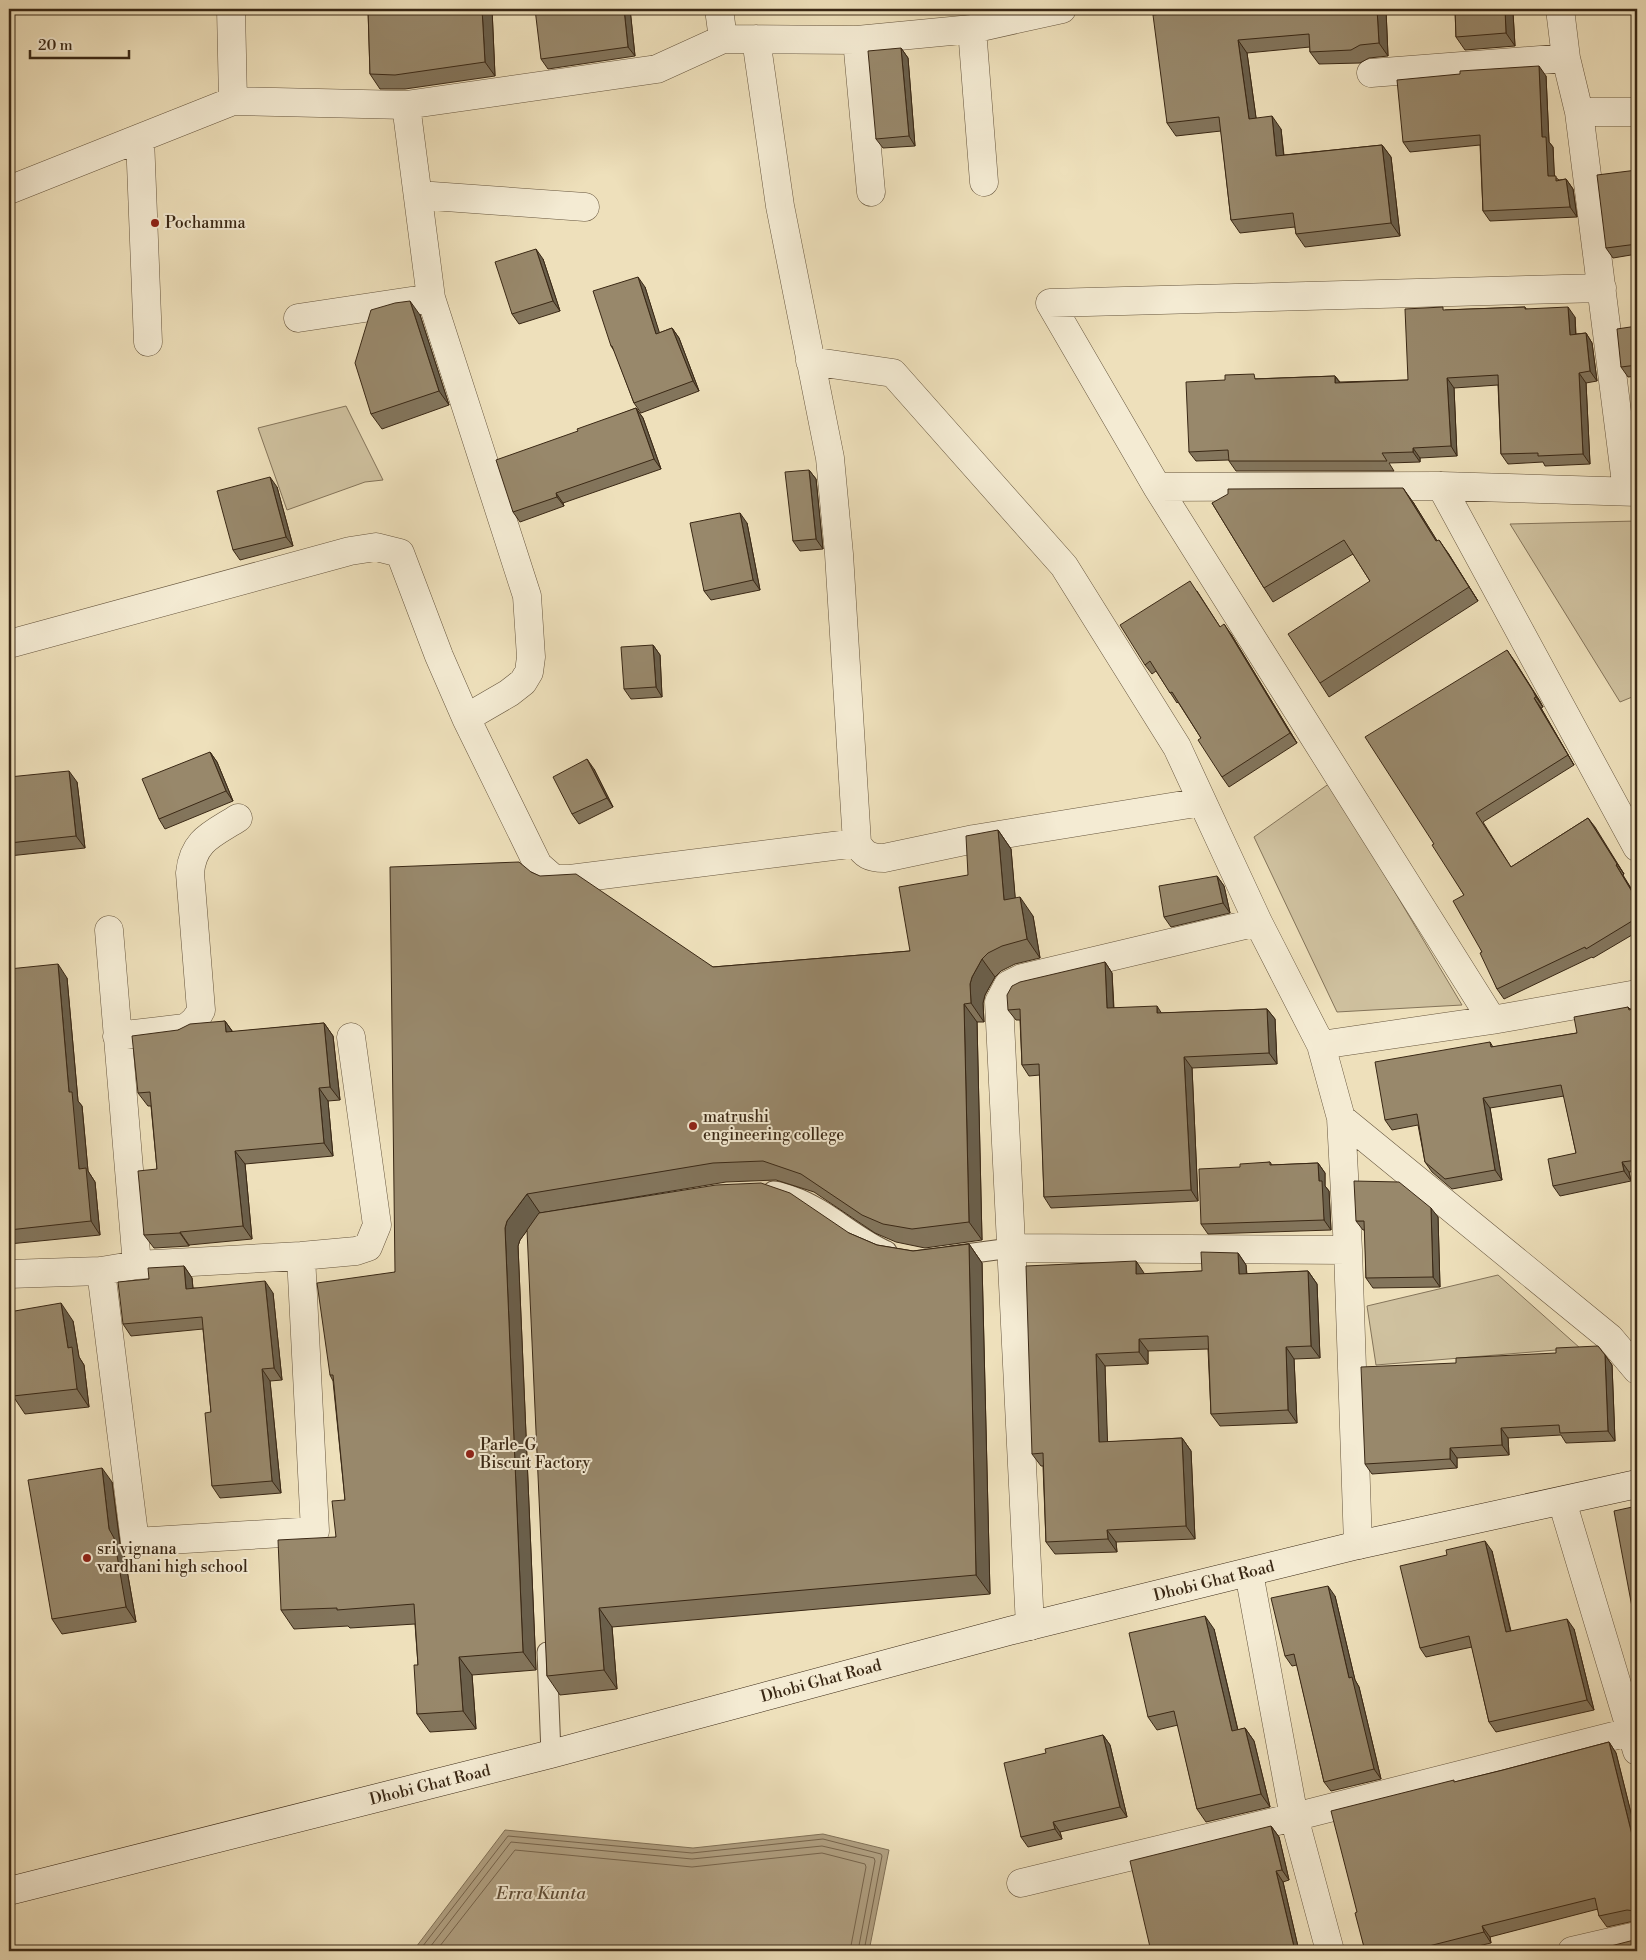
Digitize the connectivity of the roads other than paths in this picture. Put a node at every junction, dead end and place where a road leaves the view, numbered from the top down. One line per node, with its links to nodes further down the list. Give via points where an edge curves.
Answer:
1 (231, 9): 11 (street)
2 (720, 9): 6 (street)
3 (1062, 9): 5 (street)
4 (1560, 9): 9 (street)
5 (972, 29): 8 (street); 16 (street)
6 (723, 38): 7 (street); 12 (street, via 657,69)
7 (756, 39): 8 (street); 25 (street, via 780,206)
8 (857, 40): 18 (street)
9 (1566, 58): 10 (street); 13 (street)
10 (1371, 73)
11 (232, 101): 12 (street); 15 (street)
12 (406, 105): 19 (street)
13 (1579, 112): 14 (street); 21 (street)
14 (1637, 112)
15 (140, 138): 17 (street); 24 (street)
16 (984, 182)
17 (9, 190)
18 (871, 192)
19 (418, 195): 20 (street); 22 (street)
20 (585, 208)
21 (1602, 288): 26 (street, via 1050,303); 28 (street)
22 (430, 298): 23 (street); 30 (street, via 527,596 530,672 509,693)
23 (298, 318)
24 (148, 342)
25 (810, 361): 31 (street, via 893,373 907,388 1064,566 1176,747); 33 (street, via 830,458)
26 (1157, 486): 27 (street); 38 (street)
27 (1441, 486): 28 (street); 34 (street)
28 (1632, 492)
29 (9, 644): 30 (street, via 376,547 400,553)
30 (466, 718): 33 (street, via 538,865 554,879)
31 (1202, 802): 33 (street, via 974,839 884,858 873,858 863,853); 35 (street)
32 (238, 818): 39 (street, via 204,839 191,860 201,1010 197,1018 185,1028)
33 (857, 843)
34 (1637, 846)
35 (1258, 922): 41 (street); 44 (street, via 1022,978 1008,985 999,1002)
36 (109, 930): 39 (street)
37 (1637, 994): 38 (street)
38 (1492, 1020): 41 (street)
39 (116, 1036): 49 (street)
40 (352, 1037): 47 (street, via 376,1225 368,1247)
41 (1321, 1045): 42 (street)
42 (1341, 1118): 45 (street); 52 (street, via 1610,1338)
43 (757, 1192): 46 (lane, via 776,1190 808,1202 869,1243)
44 (1011, 1248): 45 (street); 48 (lane); 57 (street)
45 (1348, 1250): 55 (street)
46 (901, 1254)
47 (301, 1256): 49 (street); 50 (street, via 315,1531 135,1542)
48 (934, 1258)
49 (137, 1265): 50 (street)
50 (100, 1271): 51 (street)
51 (9, 1274)
52 (1637, 1370)
53 (1637, 1484): 54 (street, Dhobi Ghat Road)
54 (1562, 1501): 55 (street, Dhobi Ghat Road); 59 (street)
55 (1358, 1545): 56 (street, Dhobi Ghat Road)
56 (1249, 1573): 57 (street, Dhobi Ghat Road); 61 (street)
57 (1030, 1626): 60 (street, Dhobi Ghat Road)
58 (546, 1633): 60 (lane)
59 (1636, 1737): 61 (street)
60 (551, 1754): 63 (street, Dhobi Ghat Road)
61 (1294, 1817): 62 (street); 65 (street)
62 (1021, 1882)
63 (9, 1892)
64 (1637, 1936): 66 (street)
65 (1330, 1951)
66 (1572, 1951)

